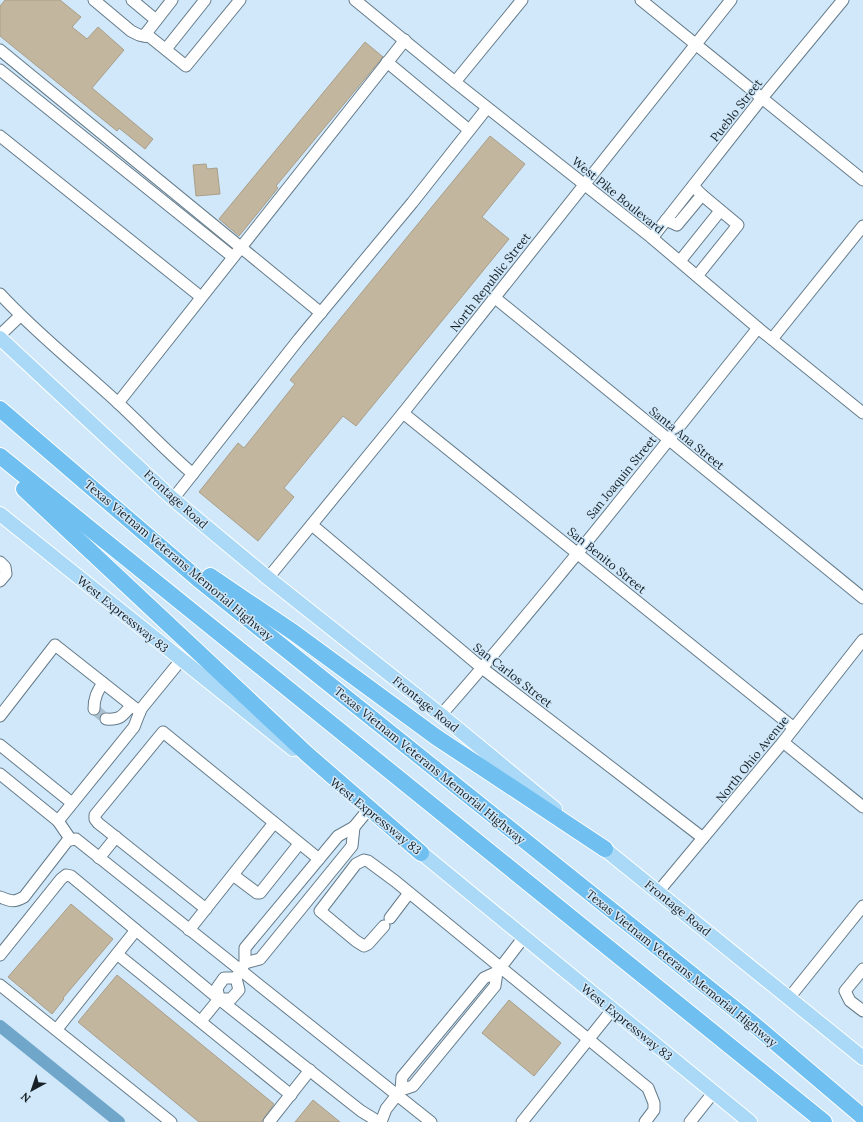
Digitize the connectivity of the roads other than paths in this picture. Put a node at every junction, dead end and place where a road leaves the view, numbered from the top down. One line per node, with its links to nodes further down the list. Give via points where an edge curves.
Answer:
1 (94, 0): 12 (street, via 132,31)
2 (132, 0): 11 (street)
3 (172, 0): 11 (street)
4 (205, 0): 15 (street)
5 (240, 0): 15 (street, via 186,66)
6 (355, 0): 13 (street, West Pike Boulevard)
7 (522, 0): 19 (street)
8 (641, 0): 14 (street)
9 (731, 0): 14 (street, North Republic Street)
10 (843, 0): 20 (street, Pueblo Street)
11 (156, 20): 12 (street)
12 (144, 36): 15 (street, via 150,37)
13 (405, 40): 17 (street); 19 (street, West Pike Boulevard)
14 (695, 44): 20 (street); 27 (street, North Republic Street)
15 (166, 49)
16 (0, 50): 24 (street)
17 (387, 62): 22 (street); 34 (street)
18 (0, 70): 25 (street)
19 (455, 82): 21 (street, West Pike Boulevard)
20 (762, 98): 26 (street); 28 (street, Pueblo Street)
21 (487, 108): 22 (street); 27 (street, West Pike Boulevard)
22 (469, 130): 41 (street)
23 (0, 136): 39 (street)
24 (138, 163): 25 (street); 34 (street)
25 (130, 174): 35 (street)
26 (863, 180)
27 (584, 184): 33 (street, West Pike Boulevard); 40 (street, North Republic Street)
28 (693, 186): 29 (street); 31 (street, Pueblo Street)
29 (702, 196): 30 (street); 31 (street, via 677,225)
30 (720, 211): 36 (street); 37 (street, via 738,226)
31 (666, 220): 33 (street, Pueblo Street)
32 (863, 226): 46 (street)
33 (652, 238): 36 (street, West Pike Boulevard)
34 (241, 247): 35 (street); 41 (street)
35 (233, 257): 39 (street)
36 (680, 261): 37 (street, West Pike Boulevard)
37 (697, 276): 43 (street, West Pike Boulevard)
38 (0, 294): 42 (street)
39 (201, 297): 47 (street)
40 (494, 297): 49 (street, North Republic Street); 51 (street, Santa Ana Street)
41 (321, 313): 54 (street)
42 (20, 316): 44 (street); 47 (street)
43 (758, 328): 46 (street, West Pike Boulevard); 51 (street, San Joaquin Street)
44 (0, 334)
45 (0, 338): 55 (main road, Frontage Road)
46 (772, 339): 50 (street, West Pike Boulevard)
47 (118, 403): 54 (street)
48 (0, 409): 58 (highway, Texas Vietnam Veterans Memorial Highway)
49 (403, 413): 57 (street, North Republic Street); 59 (street, San Benito Street)
50 (863, 413)
51 (668, 440): 59 (street, San Joaquin Street); 63 (street, Santa Ana Street)
52 (0, 456): 132 (highway)
53 (0, 466): 88 (highway, via 308,755)
54 (193, 474): 55 (street)
55 (173, 499): 61 (main road, Frontage Road)
56 (0, 514): 65 (main road, West Expressway 83)
57 (312, 525): 61 (street, North Republic Street); 66 (street, San Carlos Street)
58 (141, 530): 87 (highway, via 293,632 436,737); 123 (highway, Texas Vietnam Veterans Memorial Highway, via 198,579 751,1022)
59 (578, 552): 66 (street, San Joaquin Street); 73 (street, San Benito Street)
60 (0, 562): 62 (street, via 6,566 6,574)
61 (268, 578): 70 (main road, Frontage Road)
62 (0, 581)
63 (863, 598)
64 (863, 640): 73 (street, North Ohio Avenue)
65 (181, 660): 69 (street, via 141,709); 79 (main road, West Expressway 83)
66 (482, 668): 70 (street, San Joaquin Street); 84 (street, San Carlos Street)
67 (103, 683): 68 (street, via 96,694); 69 (street); 71 (street, via 55,646)
68 (94, 709)
69 (136, 709): 72 (street, via 115,720); 77 (street, via 134,727)
70 (441, 715): 87 (main road, Frontage Road)
71 (0, 716)
72 (106, 719)
73 (794, 728): 74 (street, North Ohio Avenue)
74 (783, 742): 78 (street); 84 (street, North Ohio Avenue)
75 (0, 745): 77 (street)
76 (0, 774): 80 (street)
77 (72, 803): 80 (street)
78 (863, 807)
79 (368, 810): 82 (street); 88 (main road, West Expressway 83)
80 (58, 821): 85 (street)
81 (274, 823): 83 (street, via 163,732 95,815 94,819); 86 (street); 91 (street)
82 (354, 827): 90 (street, via 338,836); 98 (street, via 352,846)
83 (116, 837): 89 (street); 100 (street)
84 (703, 838): 95 (street, North Ohio Avenue)
85 (71, 840): 89 (street, via 76,839); 92 (street, via 68,840)
86 (300, 844): 90 (street); 91 (street, via 260,893)
87 (605, 850): 95 (main road, Frontage Road)
88 (421, 853): 104 (main road, West Expressway 83)
89 (99, 858): 103 (street)
90 (319, 859): 94 (street)
91 (233, 875): 100 (street)
92 (40, 876): 93 (street); 97 (street, via 24,897 17,901)
93 (54, 888): 102 (street, via 66,875 70,876); 106 (street)
94 (293, 890): 98 (street); 109 (street, via 245,948)
95 (658, 892): 111 (main road, Frontage Road)
96 (409, 893): 101 (street, via 368,860 364,860 356,864); 101 (street, via 364,946); 108 (street)
97 (0, 897)
98 (307, 901): 101 (street); 109 (street, via 260,959)
99 (863, 906): 111 (street)
100 (206, 909): 103 (street)
101 (320, 911)
102 (136, 930): 105 (street); 112 (street)
103 (189, 930): 109 (street)
104 (524, 937): 108 (street); 113 (main road, West Expressway 83)
105 (117, 954): 115 (street); 116 (street)
106 (0, 955)
107 (863, 969): 114 (street, via 845,991 850,1000)
108 (499, 970): 117 (street); 120 (street, via 484,978 402,1077)
109 (240, 971): 112 (street, via 224,978 217,988); 112 (street, via 239,990 231,999); 120 (street)
110 (0, 985): 116 (street)
111 (789, 998): 118 (main road, Frontage Road)
112 (219, 999): 115 (street); 119 (street)
113 (612, 1010): 117 (street); 121 (main road, West Expressway 83)
114 (863, 1011)
115 (201, 1021): 122 (street)
116 (57, 1030): 124 (street)
117 (588, 1040): 128 (street); 129 (street, via 648,1088 654,1110)
118 (863, 1058)
119 (310, 1070): 122 (street); 126 (street, via 361,1111)
120 (399, 1092): 126 (street); 127 (street)
121 (713, 1093): 130 (street); 131 (main road, West Expressway 83)
122 (291, 1095): 125 (street)
123 (863, 1117)
124 (171, 1122)
125 (269, 1122)
126 (380, 1122)
127 (431, 1122)
128 (522, 1122)
129 (645, 1122)
130 (690, 1122)
131 (750, 1122)
132 (824, 1122)

